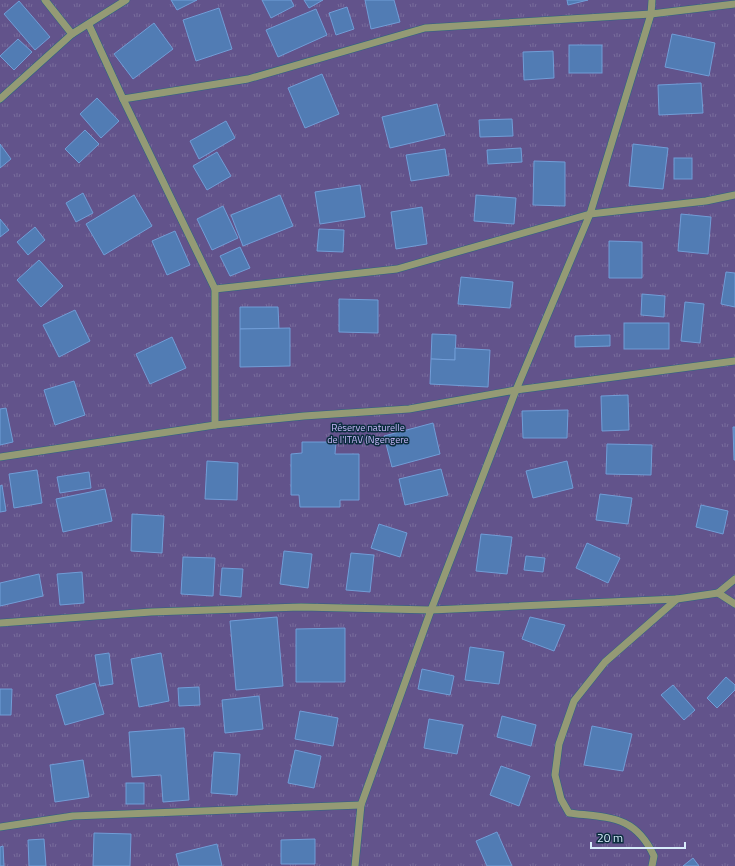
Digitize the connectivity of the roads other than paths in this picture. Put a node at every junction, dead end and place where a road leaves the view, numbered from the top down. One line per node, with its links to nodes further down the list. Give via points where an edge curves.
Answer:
1 (45, 0): 7 (street)
2 (126, 0): 6 (street)
3 (652, 0): 5 (street)
4 (735, 4): 5 (street)
5 (651, 14): 9 (street, via 425,28 248,79); 11 (street)
6 (89, 25): 7 (street); 9 (street)
7 (72, 34): 8 (street)
8 (0, 99)
9 (123, 99): 12 (street)
10 (735, 194): 11 (street, via 706,201)
11 (590, 214): 12 (street, via 397,269); 14 (street)
12 (215, 289): 15 (street)
13 (735, 361): 14 (street)
14 (516, 390): 15 (street, via 409,409); 21 (street)
15 (215, 425): 16 (street)
16 (0, 457)
17 (735, 579): 18 (street)
18 (718, 594): 19 (street); 20 (street)
19 (677, 599): 21 (street); 26 (street, via 605,662 574,701 559,744 555,775 561,799 569,813 605,817 631,825 647,840 654,856)
20 (735, 604)
21 (431, 610): 22 (street, via 302,607 150,612); 23 (street)
22 (0, 623)
23 (361, 805): 24 (street, via 73,816); 25 (street)
24 (0, 827)
25 (355, 866)
26 (652, 866)

